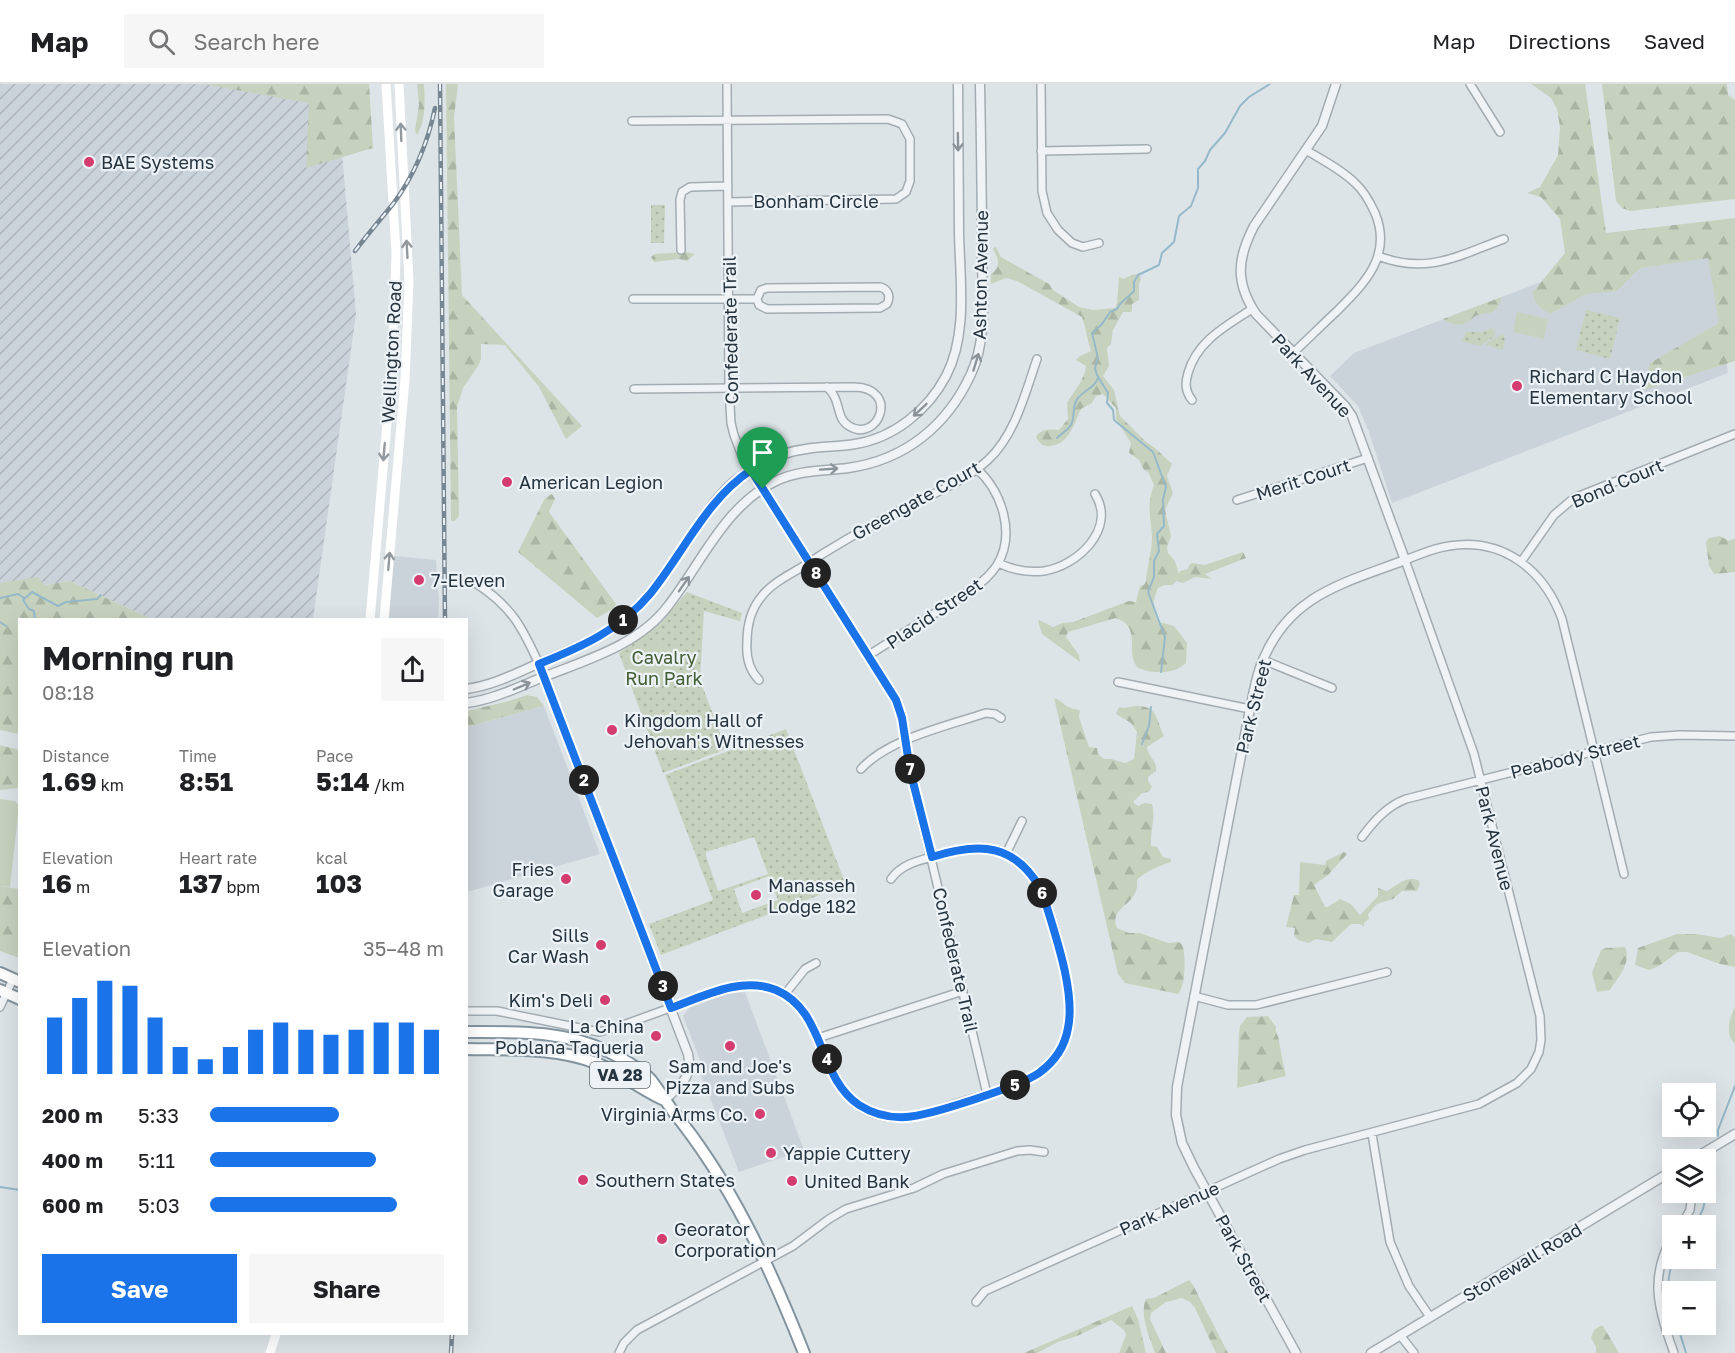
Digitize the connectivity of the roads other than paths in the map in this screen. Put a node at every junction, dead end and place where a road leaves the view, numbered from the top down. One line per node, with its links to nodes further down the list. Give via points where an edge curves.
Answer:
1 (387, 84): 43 (main road, Wellington Road, one-way to 43, via 395,270 392,364)
2 (399, 84): 44 (main road, Wellington Road, one-way to 2, via 405,379 409,282)
3 (727, 84): 9 (street, Confederate Trail)
4 (958, 84): 34 (street, Ashton Avenue, one-way to 34, via 960,323 956,350 946,376 926,404 892,432 856,444 790,452)
5 (980, 84): 35 (street, Ashton Avenue, one-way to 5, via 798,473 867,465 897,453 935,428 963,392 978,358 982,324)
6 (1041, 84): 14 (street)
7 (1336, 84): 13 (street, Park Avenue, via 1322,126)
8 (1470, 84): 11 (street)
9 (727, 120): 10 (street, Bonham Circle); 15 (street, Confederate Trail); 16 (street, Bonham Circle, via 894,120 908,133 910,176 906,192 896,199)
10 (632, 122)
11 (1500, 132)
12 (1147, 149): 14 (street)
13 (1306, 150): 20 (street, via 1344,174 1366,196 1380,229); 24 (street, Park Avenue, via 1254,226 1242,253 1241,281)
14 (1041, 151): 18 (street, via 1042,191 1052,222 1072,243 1083,247)
15 (728, 186): 16 (street, Confederate Trail); 19 (street, via 690,187 682,192)
16 (728, 202): 23 (street, Confederate Trail)
17 (1504, 239): 20 (street, via 1435,264 1403,264)
18 (1099, 243)
19 (681, 250)
20 (1378, 256): 25 (street, via 1362,286)
21 (633, 299): 23 (street)
22 (757, 299): 22 (street, via 767,309 880,308 889,297 880,287 767,288 761,290); 23 (street)
23 (729, 300): 28 (street, Confederate Trail)
24 (1252, 309): 25 (street, Park Avenue); 30 (street, via 1212,336 1197,353 1187,380)
25 (1293, 353): 32 (street, Park Avenue, via 1352,416)
26 (1037, 359): 33 (street, Greengate Court, via 1012,426 998,449)
27 (827, 387): 27 (street, via 870,389 879,400 879,418 869,428 849,426); 28 (street)
28 (729, 388): 29 (street); 34 (street, Confederate Trail, via 734,435)
29 (634, 389)
30 (1191, 400)
31 (1735, 434): 40 (street, Bond Court, via 1574,498 1554,514)
32 (1368, 458): 37 (street, Merit Court); 38 (street, Park Avenue)
33 (977, 469): 39 (street, Greengate Court); 41 (street, Placid Street, via 1002,506 1005,538)
34 (751, 470): 35 (street, Confederate Trail); 47 (street, Ashton Avenue, via 717,498 650,594 628,616 594,640)
35 (763, 489): 39 (street, Confederate Trail); 48 (street, Ashton Avenue, one-way to 35, via 621,645 657,619 731,517)
36 (1095, 494): 41 (street, via 1101,506 1099,526 1089,546 1072,560 1052,569 1032,571)
37 (1238, 500)
38 (1405, 560): 40 (street, Park Street, via 1462,544 1499,550); 46 (street, Park Street, via 1309,601 1280,629); 60 (street, Park Avenue)
39 (809, 562): 45 (street, Confederate Trail); 49 (street, Greengate Court, via 770,588 751,615 748,657)
40 (1521, 562): 58 (street, Park Street, via 1539,577 1558,609)
41 (998, 563): 45 (street, Placid Street, via 973,589)
42 (477, 584): 47 (street, via 509,610)
43 (370, 618)
44 (384, 618)
45 (869, 655): 57 (street, Confederate Trail, via 896,700)
46 (1263, 660): 51 (street); 54 (street, Park Street)
47 (539, 664): 48 (street); 52 (street, Ashton Avenue)
48 (544, 677): 53 (street, Ashton Avenue, one-way to 48); 77 (street)
49 (759, 680)
50 (1118, 682): 54 (street)
51 (1332, 688)
52 (468, 689)
53 (468, 702)
54 (1250, 709): 74 (street, Park Street)
55 (1001, 718): 57 (street, via 986,713)
56 (1735, 736): 58 (street, Peabody Street, via 1664,735)
57 (906, 740): 59 (street, via 878,753); 64 (street, Confederate Trail)
58 (1594, 751): 60 (street, Peabody Street); 65 (street, Park Street)
59 (861, 769)
60 (1480, 780): 62 (street, Peabody Street, via 1398,802); 84 (street, Park Avenue, via 1540,1016 1539,1052 1531,1069 1517,1083 1479,1104)
61 (1022, 821): 63 (street)
62 (1362, 837)
63 (1006, 854): 64 (street, via 971,847); 82 (street, via 1029,872 1042,891 1069,994 1070,1017 1065,1040 1050,1063 1030,1079)
64 (932, 857): 66 (street, via 908,864); 71 (street, Confederate Trail)
65 (1624, 874)
66 (891, 879)
67 (816, 963): 73 (street, via 805,969)
68 (1387, 972): 74 (street, via 1256,1005 1228,1005)
69 (0, 974): 70 (highway)
70 (16, 981): 72 (street)
71 (963, 991): 80 (street); 82 (street, Confederate Trail)
72 (3, 992): 75 (highway); 76 (street)
73 (784, 994): 77 (street, via 739,985); 80 (street, via 798,1005)
74 (1194, 996): 89 (street, Park Street, via 1177,1086 1176,1115 1182,1143)
75 (18, 998)
76 (0, 1007)
77 (671, 1008): 78 (street, via 599,1032 497,1011); 83 (street, via 690,1068)
78 (468, 1011)
79 (470, 1032): 83 (highway, VA 28, via 537,1032 598,1047 650,1079)
80 (818, 1038): 82 (street, via 844,1091 860,1106 879,1115 917,1116)
81 (470, 1049): 83 (highway, VA 28, via 573,1055 608,1068)
82 (987, 1094)
83 (665, 1100): 90 (highway, VA 28, via 705,1152)
84 (1372, 1134): 89 (street, Park Avenue, via 1301,1151); 93 (street, via 1390,1242 1409,1286)
85 (1734, 1136): 86 (street)
86 (1711, 1149)
87 (1044, 1152): 90 (street, via 1017,1150 846,1209)
88 (1662, 1177): 93 (street, Stonewall Road)
89 (1207, 1191): 92 (street, Park Avenue, via 985,1291); 99 (street, Park Street)
90 (765, 1261): 97 (street, via 638,1330); 98 (highway, VA 28)
91 (1662, 1263): 102 (street, via 1658,1294)
92 (976, 1302)
93 (1430, 1317): 95 (street, Stonewall Road)
94 (276, 1335): 96 (main road)
95 (1400, 1335): 100 (street, Stonewall Road); 101 (street)
96 (270, 1353)
97 (619, 1353)
98 (804, 1353)
99 (1296, 1353)
100 (1371, 1353)
101 (1414, 1353)
102 (1674, 1353)

